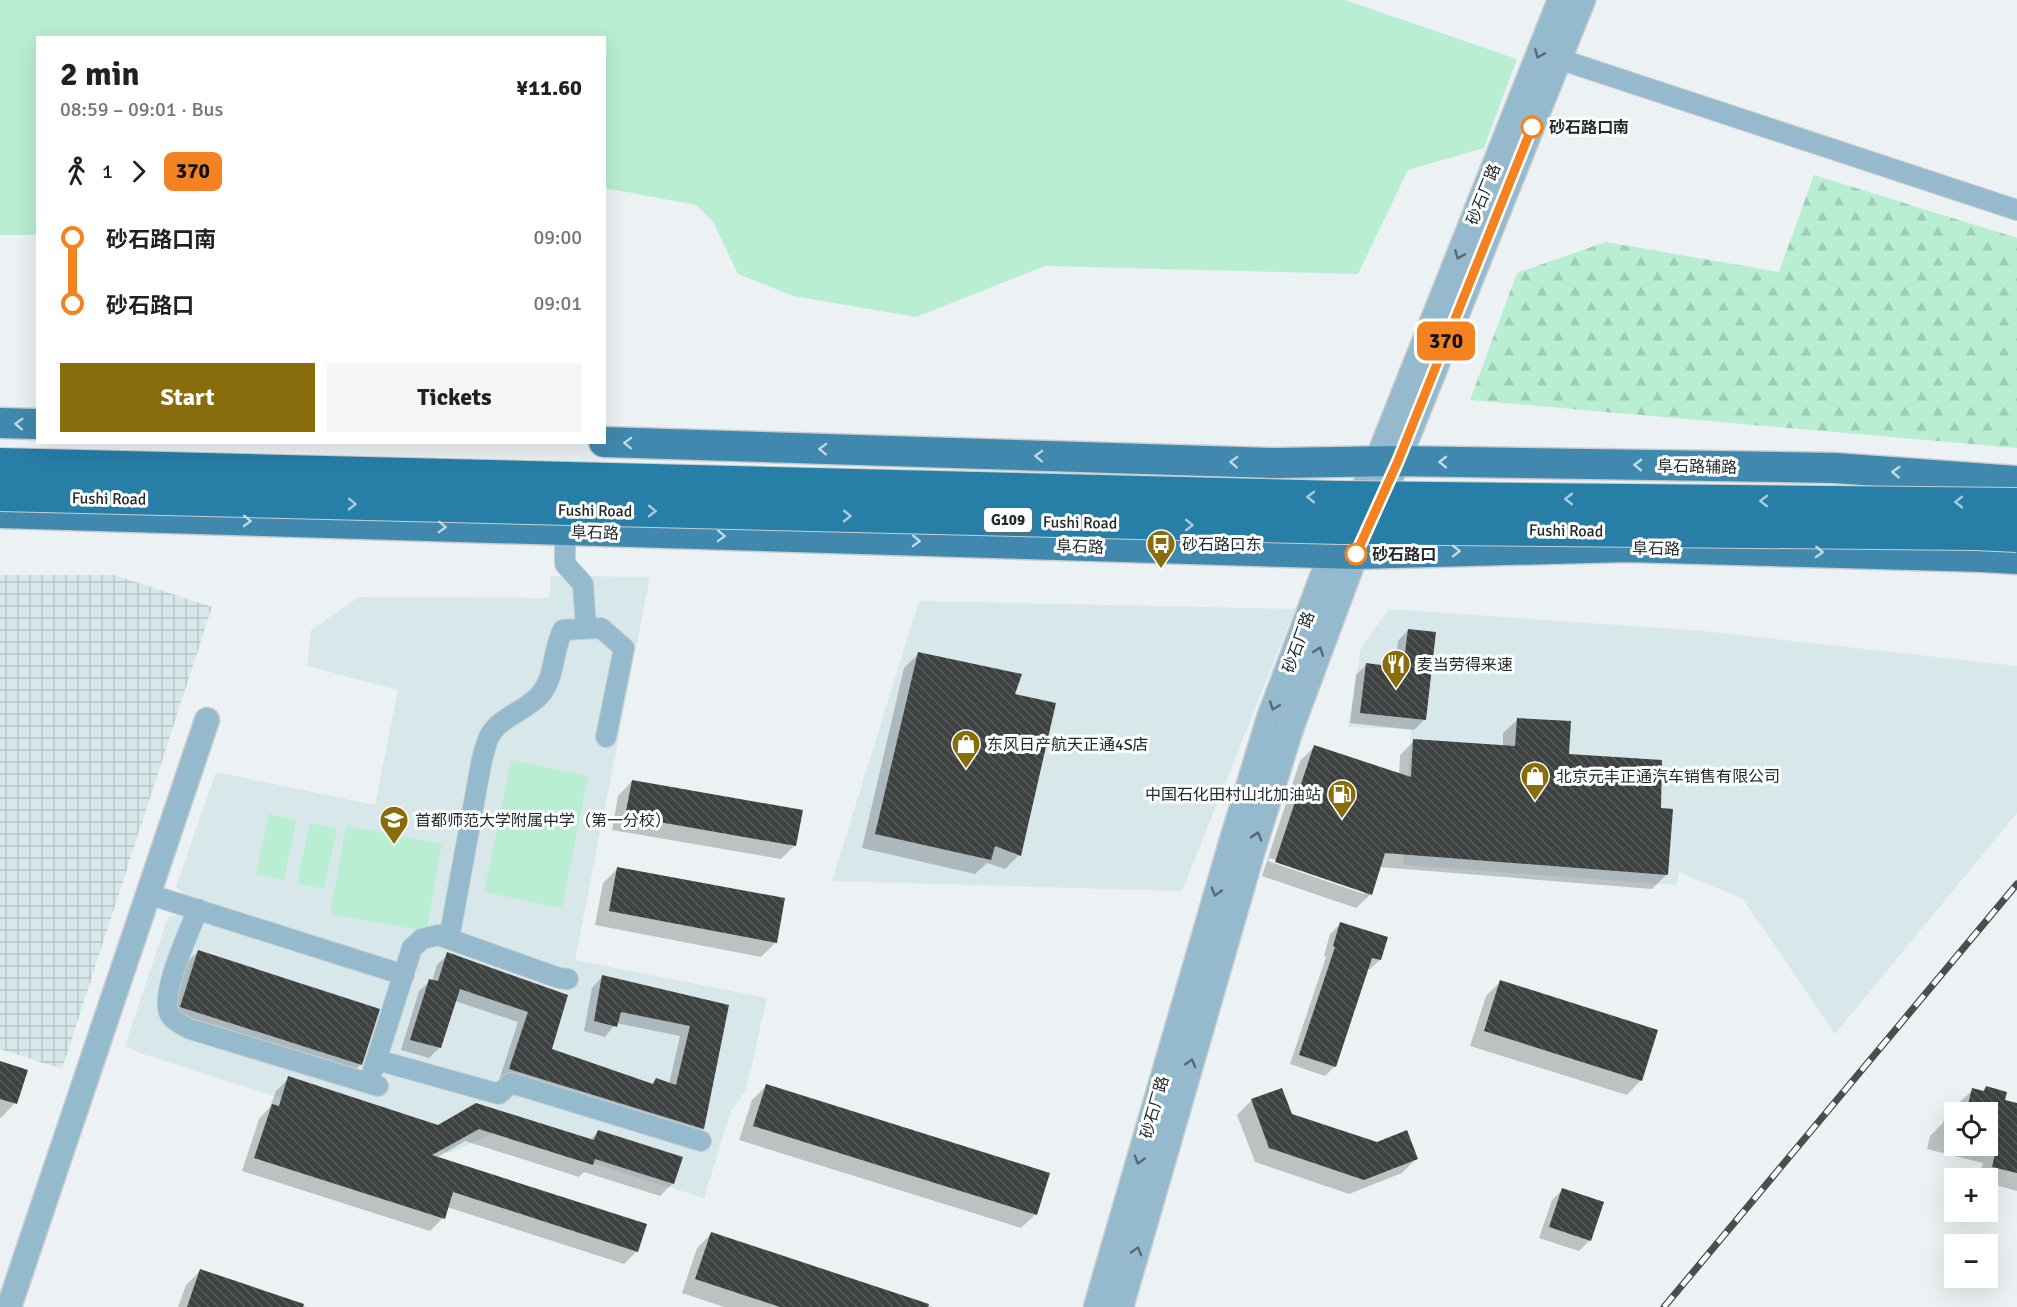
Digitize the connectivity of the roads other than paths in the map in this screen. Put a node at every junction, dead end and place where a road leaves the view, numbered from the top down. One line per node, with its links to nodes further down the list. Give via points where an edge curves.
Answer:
1 (1560, 0): 8 (street, 砂石厂路, one-way to 8)
2 (1583, 0): 3 (street, 砂石厂路)
3 (1559, 59): 4 (street); 8 (street, 砂石厂路)
4 (2017, 210)
5 (0, 423): 6 (main road, one-way to 5)
6 (36, 424)
7 (606, 442): 8 (main road, one-way to 7, via 1263,463)
8 (1387, 462): 10 (main road, 阜石路辅路, one-way to 8, via 1835,468); 16 (street, 砂石厂路)
9 (0, 464): 12 (highway, Fushi Road / G109, one-way to 9, bridge, via 1338,497)
10 (2017, 481)
11 (0, 495): 15 (highway, Fushi Road / G109, one-way to 15, bridge, via 1342,528)
12 (2017, 504)
13 (0, 513): 14 (main road, 阜石路, one-way to 14)
14 (565, 531): 16 (main road, 阜石路, one-way to 16); 18 (street, via 566,564 583,584)
15 (2017, 536)
16 (1343, 553): 17 (main road, 阜石路, one-way to 17, via 1627,547); 29 (street, 砂石厂路, one-way to 29, via 1266,729); 30 (street, 砂石厂路, one-way to 16)
17 (2017, 560)
18 (586, 628): 20 (street, via 601,628 624,648); 23 (street, via 563,630 551,676 539,696 490,736 482,759)
19 (207, 720): 21 (street)
20 (606, 737)
21 (148, 894): 22 (street); 28 (street)
22 (198, 909): 24 (street); 26 (street, via 167,990 171,1018 190,1029 374,1084)
23 (449, 939): 24 (street, via 438,935 422,939 412,948); 25 (street)
24 (404, 975): 26 (street)
25 (568, 979)
26 (377, 1060): 27 (street, via 499,1094 511,1083)
27 (701, 1141)
28 (9, 1307)
29 (1096, 1307)
30 (1121, 1307)

